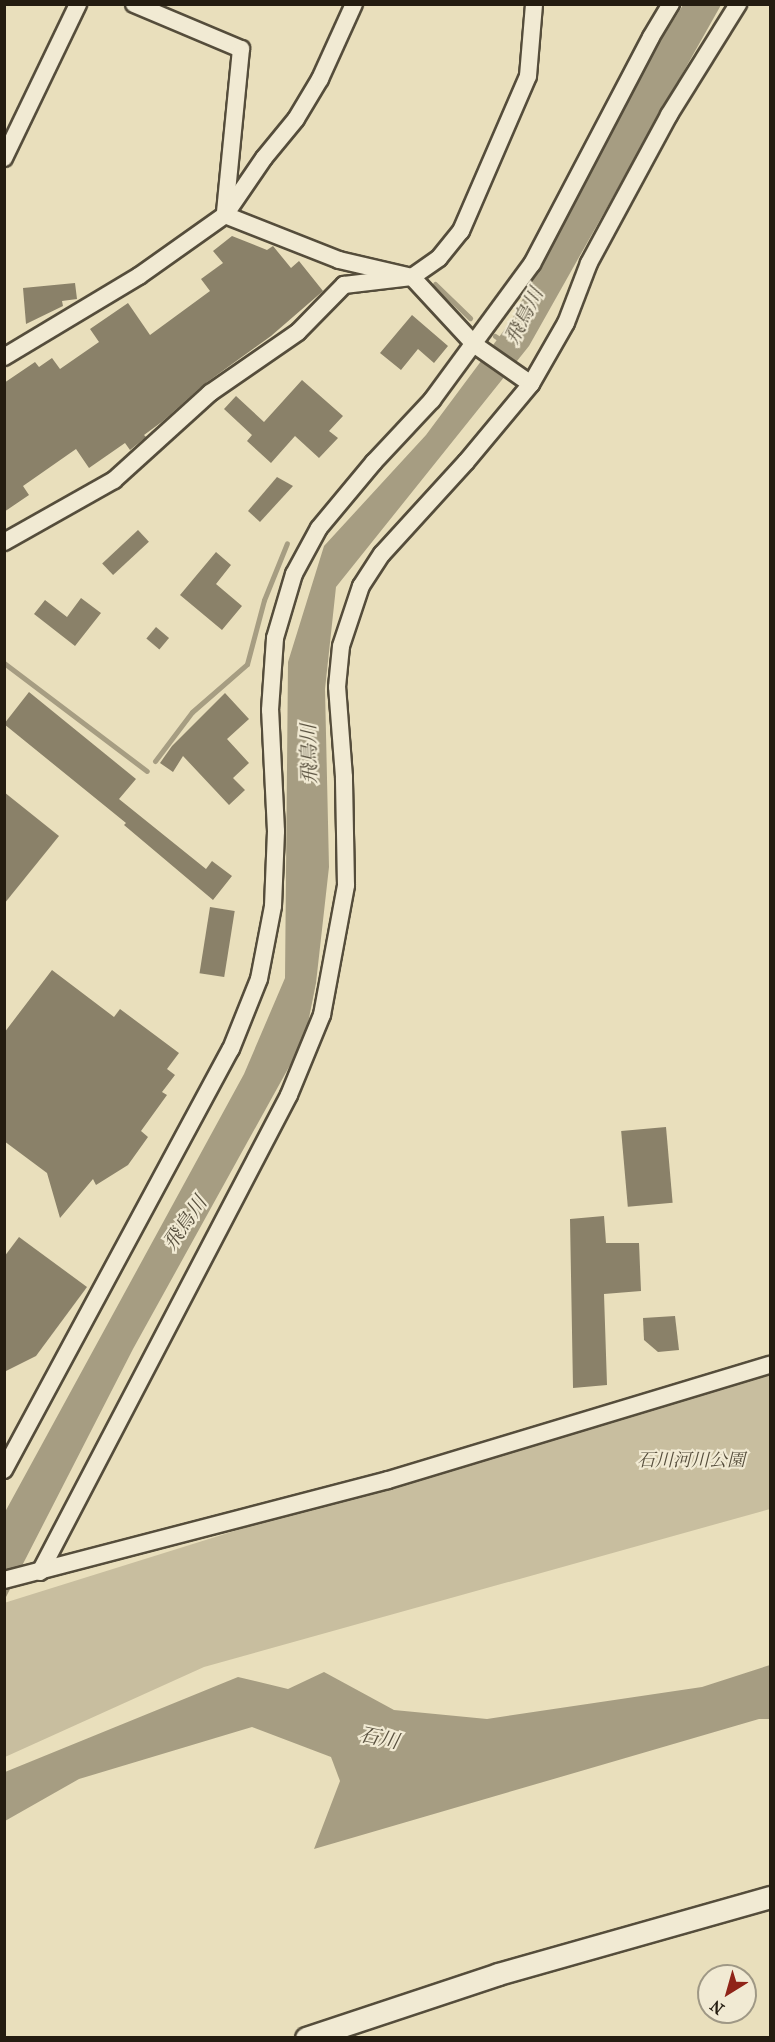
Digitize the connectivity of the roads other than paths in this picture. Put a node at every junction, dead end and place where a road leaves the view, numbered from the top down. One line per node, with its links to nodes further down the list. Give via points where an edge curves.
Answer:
1 (78, 4): 7 (street)
2 (134, 4): 8 (street, via 241,49)
3 (354, 4): 8 (street, via 320,79 296,119)
4 (534, 4): 9 (street, via 528,76 461,231 439,258)
5 (671, 4): 10 (street, via 532,264)
6 (738, 4): 12 (street, via 669,115 589,262 566,323)
7 (4, 158)
8 (225, 215): 9 (street, via 339,260); 11 (street, via 139,276)
9 (412, 278): 10 (street); 13 (street, via 344,285 298,332 210,393 114,480)
10 (479, 348): 12 (street); 15 (street, via 319,528 294,573 275,638 270,710 276,831 273,906 259,979 231,1049)
11 (4, 357)
12 (527, 383): 16 (street, via 466,462 382,554 361,586 341,646 337,687 346,885 322,1015 289,1095)
13 (4, 542)
14 (771, 1365): 16 (street, via 388,1480)
15 (4, 1470)
16 (40, 1572): 17 (street)
17 (10, 1578)
18 (771, 1897): 19 (street, via 498,1974)
19 (306, 2037)

